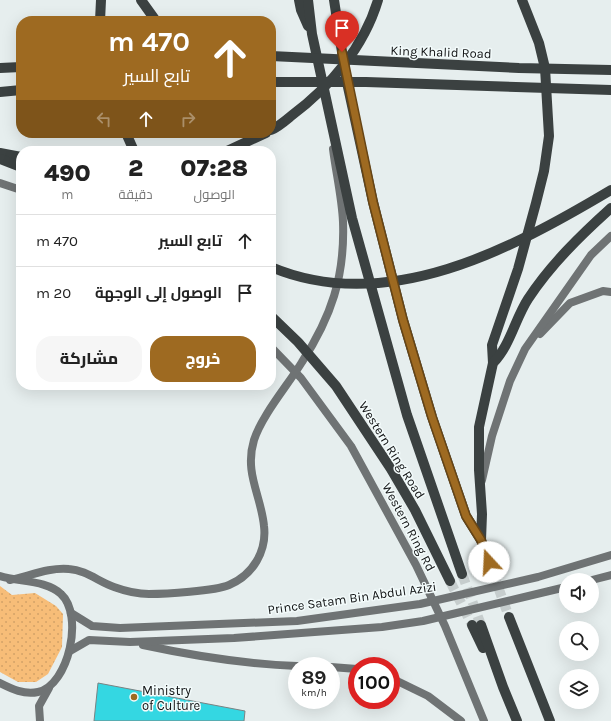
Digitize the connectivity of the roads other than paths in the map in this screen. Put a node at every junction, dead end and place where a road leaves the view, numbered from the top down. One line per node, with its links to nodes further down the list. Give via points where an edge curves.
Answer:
1 (101, 0): 8 (highway)
2 (141, 0): 9 (highway)
3 (299, 0): 10 (highway, via 300,10)
4 (308, 0): 10 (highway)
5 (334, 0): 39 (highway, via 346,78 373,202 403,320 432,417 466,516)
6 (378, 0): 20 (highway, via 361,41 336,74 300,110)
7 (522, 0): 37 (highway, via 539,43 545,68 549,136 544,172 518,269 492,345)
8 (100, 16)
9 (152, 16)
10 (312, 34): 19 (highway, Western Ring Road)
11 (276, 56): 14 (highway, King Khalid Road, via 362,62)
12 (16, 67): 13 (highway)
13 (0, 68)
14 (611, 70)
15 (276, 82): 17 (highway, via 366,82)
16 (16, 90): 18 (highway)
17 (611, 90)
18 (0, 92)
19 (326, 99): 42 (highway, Western Ring Road, via 352,218 407,416); 46 (street, via 343,222 341,261 331,307 319,335 262,422 254,440 250,461 264,526 264,545 253,568 228,586 149,594 113,587 70,569 55,569)
20 (276, 127)
21 (255, 138): 22 (highway)
22 (238, 146)
23 (0, 153): 24 (highway)
24 (16, 156)
25 (0, 159): 26 (highway)
26 (16, 165)
27 (0, 183): 28 (street)
28 (16, 188)
29 (611, 190): 32 (highway, via 512,244 473,260 414,278 382,283 345,283 311,280)
30 (611, 208): 37 (highway, via 586,231 539,283 515,322 501,356)
31 (611, 236): 35 (street, via 591,255)
32 (276, 269)
33 (611, 292): 35 (street, via 603,291 570,303)
34 (276, 321): 47 (highway, Western Ring Road, via 336,386 415,510)
35 (525, 349): 38 (street, via 510,381 492,436)
36 (276, 352): 60 (street, Western Ring Rd, via 301,378 351,446 416,566 445,626)
37 (493, 363): 38 (highway, via 479,427)
38 (480, 488): 39 (highway)
39 (481, 540): 41 (highway)
40 (611, 554): 49 (street, Prince Satam Bin Abdul Azizi, via 538,577 420,604 297,621 120,628 92,626)
41 (493, 573)
42 (462, 574)
43 (0, 576): 46 (street)
44 (609, 576): 45 (street)
45 (599, 578)
46 (10, 580): 49 (street, via 42,584 62,594)
47 (450, 581)
48 (559, 590): 52 (street, Prince Satam Bin Abdul Azizi, via 423,621 358,629)
49 (71, 613): 53 (street)
50 (509, 617): 62 (highway)
51 (476, 625): 61 (highway)
52 (130, 642): 53 (street, Prince Satam Bin Abdul Azizi, via 89,640); 54 (street, via 200,658)
53 (70, 651): 57 (street, via 63,668)
54 (288, 666)
55 (400, 682): 59 (street, via 428,696)
56 (0, 683): 57 (street, via 27,693)
57 (49, 688): 58 (street, via 39,706)
58 (40, 721)
59 (461, 721)
60 (484, 721)
61 (517, 721)
62 (550, 721)

